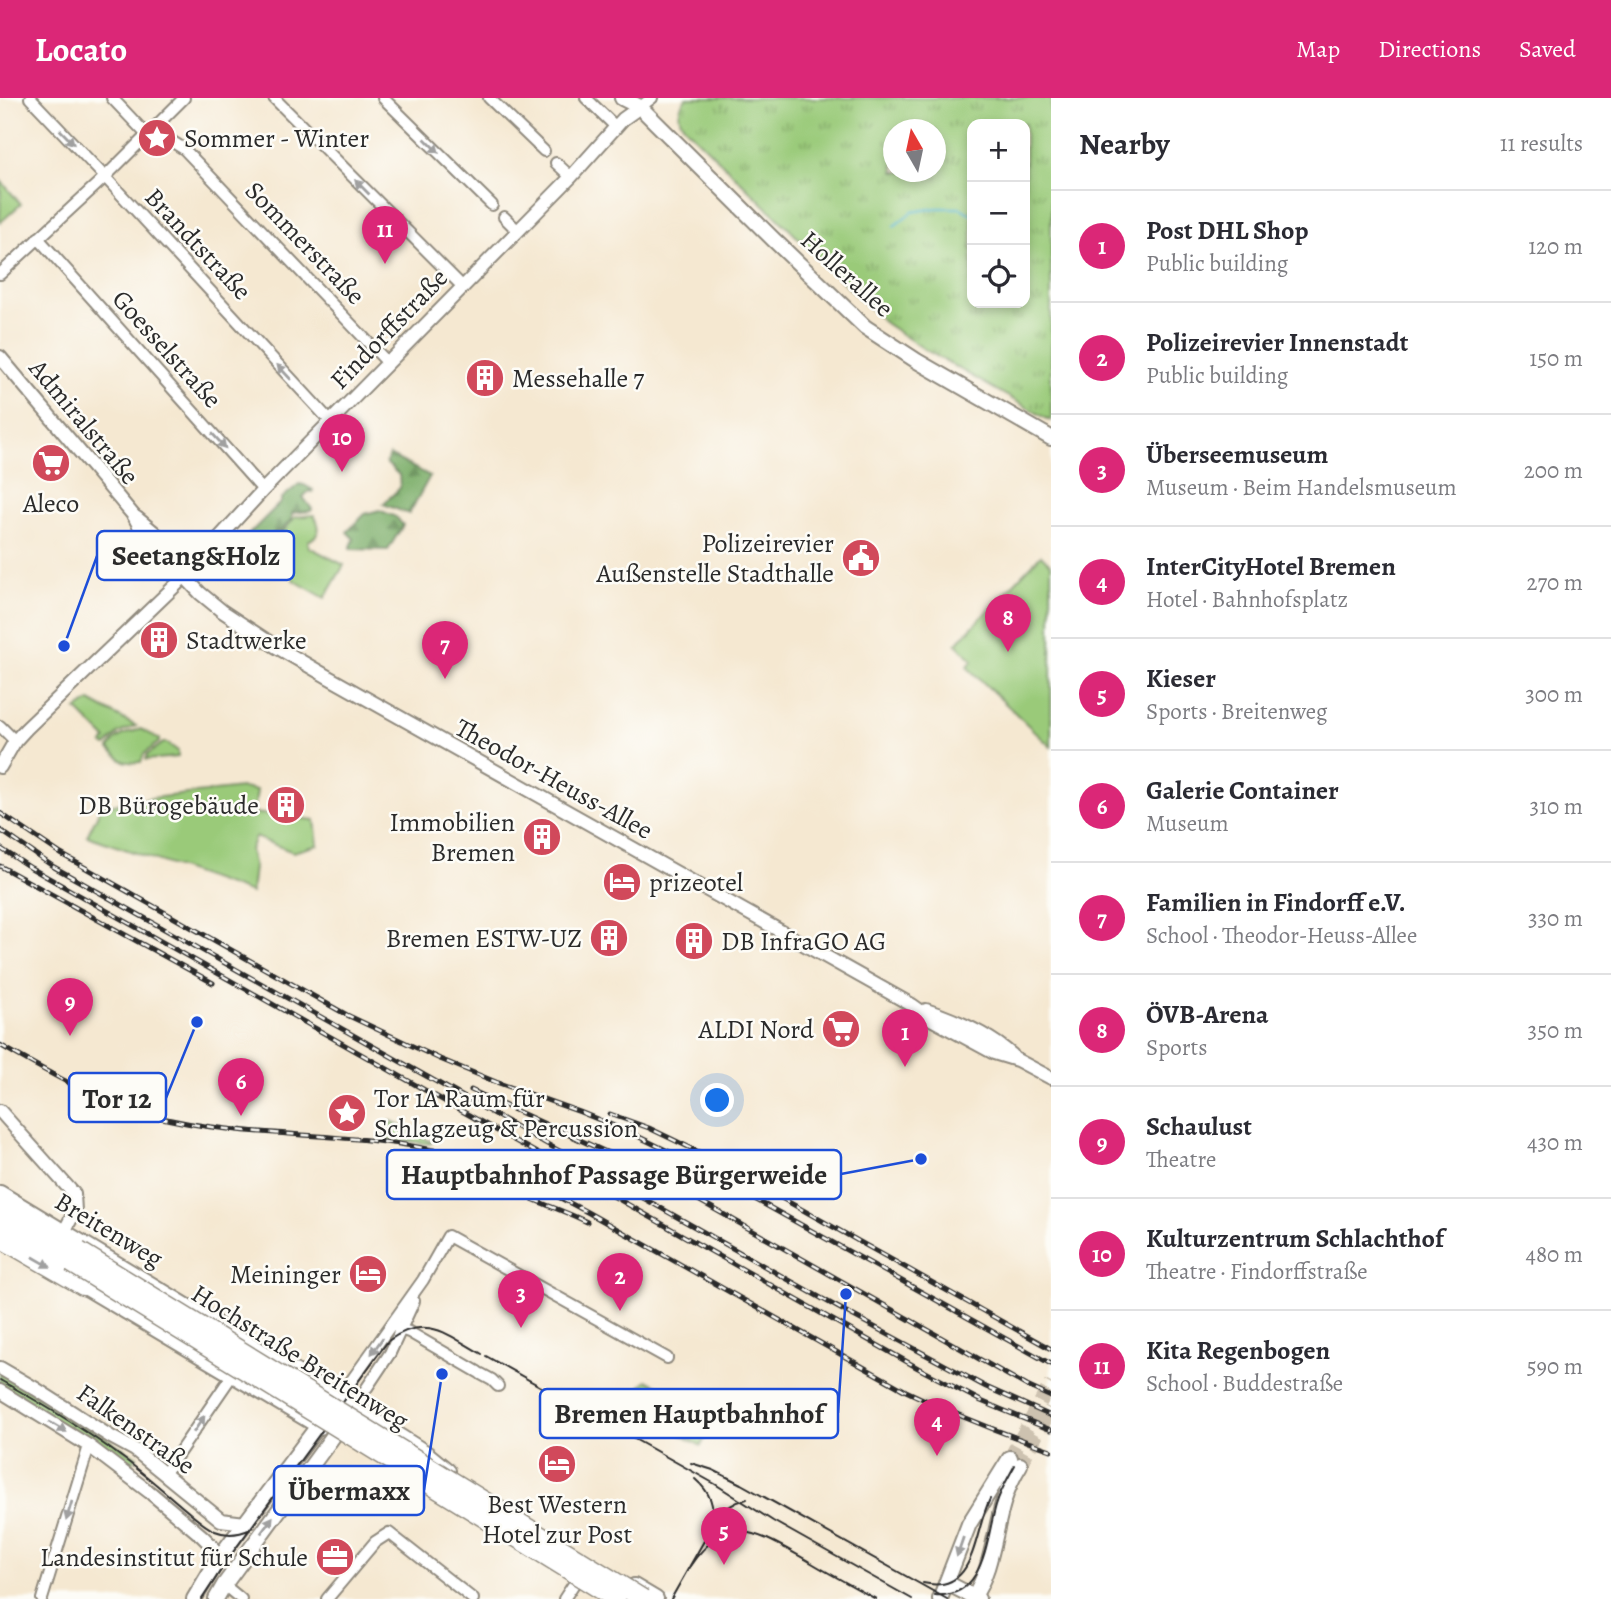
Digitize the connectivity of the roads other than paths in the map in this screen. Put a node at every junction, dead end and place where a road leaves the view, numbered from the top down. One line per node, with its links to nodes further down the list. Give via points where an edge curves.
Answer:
1 (30, 98): 16 (street, Brandtstraße, one-way to 16)
2 (112, 98): 13 (street)
3 (184, 98): 11 (street)
4 (274, 98): 23 (street, one-way to 4)
5 (383, 98): 18 (street, one-way to 18)
6 (489, 98): 14 (street)
7 (586, 98): 12 (street)
8 (622, 98): 10 (main road, Hollerallee)
9 (652, 98): 10 (street)
10 (638, 103): 12 (street, Findorffstraße); 27 (main road, Hollerallee, via 865,327)
11 (156, 127): 13 (street); 25 (street, Sommerstraße, via 184,149)
12 (616, 127): 17 (street, Findorffstraße)
13 (148, 135): 16 (street)
14 (544, 151)
15 (555, 163): 17 (street)
16 (105, 177): 21 (street); 26 (street, Brandtstraße, one-way to 16)
17 (570, 177): 20 (street, Findorffstraße)
18 (492, 205)
19 (504, 217): 20 (street)
20 (518, 231): 23 (street, Findorffstraße)
21 (38, 238): 22 (street); 28 (street, Goesselstraße, one-way to 28)
22 (0, 274)
23 (463, 287): 25 (street, Findorffstraße)
24 (0, 357): 29 (street, Admiralstraße, via 134,516 169,568)
25 (388, 363): 26 (street, Findorffstraße)
26 (331, 422): 28 (street, Findorffstraße)
27 (1051, 438)
28 (263, 490): 29 (street, Findorffstraße)
29 (184, 576): 31 (street, Findorffstraße); 33 (street, Theodor-Heuss-Allee, via 222,611 303,663 912,1005 999,1044 1017,1060)
30 (0, 726): 31 (street)
31 (15, 741): 32 (street, Findorffstraße)
32 (0, 767)
33 (1051, 1078)
34 (0, 1111): 38 (street, via 74,1194 75,1211)
35 (0, 1193): 38 (main road, Breitenweg)
36 (0, 1205): 40 (highway, Hochstraße Breitenweg)
37 (0, 1221): 40 (highway, Hochstraße Breitenweg)
38 (64, 1232): 48 (main road, Breitenweg)
39 (0, 1238): 41 (highway, one-way to 41)
40 (75, 1257): 71 (highway, Hochstraße Breitenweg, bridge); 72 (highway, Hochstraße Breitenweg, bridge)
41 (83, 1286): 45 (main road)
42 (396, 1327): 43 (street, via 448,1236); 46 (street); 48 (street, one-way to 48); 49 (street, via 378,1372)
43 (667, 1358)
44 (0, 1368): 54 (street, Falkenstraße, via 135,1450)
45 (233, 1374): 50 (main road); 54 (street, one-way to 45)
46 (498, 1386)
47 (0, 1391): 52 (street, Falkenstraße, one-way to 52)
48 (340, 1398): 49 (main road, Breitenweg); 50 (main road)
49 (354, 1407): 51 (main road); 53 (main road, Breitenweg)
50 (318, 1425): 51 (main road); 56 (main road)
51 (334, 1435): 55 (main road); 61 (main road, one-way to 51)
52 (89, 1446): 57 (street, Falkenstraße, via 202,1536); 63 (street, one-way to 63)
53 (447, 1470): 55 (main road, via 451,1483); 58 (main road, Breitenweg)
54 (165, 1474): 56 (street, Falkenstraße, via 221,1520)
55 (433, 1496): 59 (main road)
56 (245, 1523): 57 (main road)
57 (218, 1559): 64 (main road)
58 (599, 1565): 59 (street, via 583,1571); 73 (main road, Breitenweg)
59 (575, 1583): 69 (street); 70 (main road)
60 (947, 1583): 62 (main road); 62 (main road, one-way to 60, via 1015,1461 968,1524); 74 (main road)
61 (224, 1585): 65 (main road); 66 (street)
62 (975, 1598)
63 (42, 1599)
64 (194, 1599)
65 (216, 1599)
66 (241, 1599)
67 (327, 1599): 68 (street, via 375,1542 389,1533)
68 (472, 1599)
69 (564, 1599)
70 (601, 1599)
71 (616, 1599)
72 (642, 1599)
73 (656, 1599)
74 (940, 1599)

